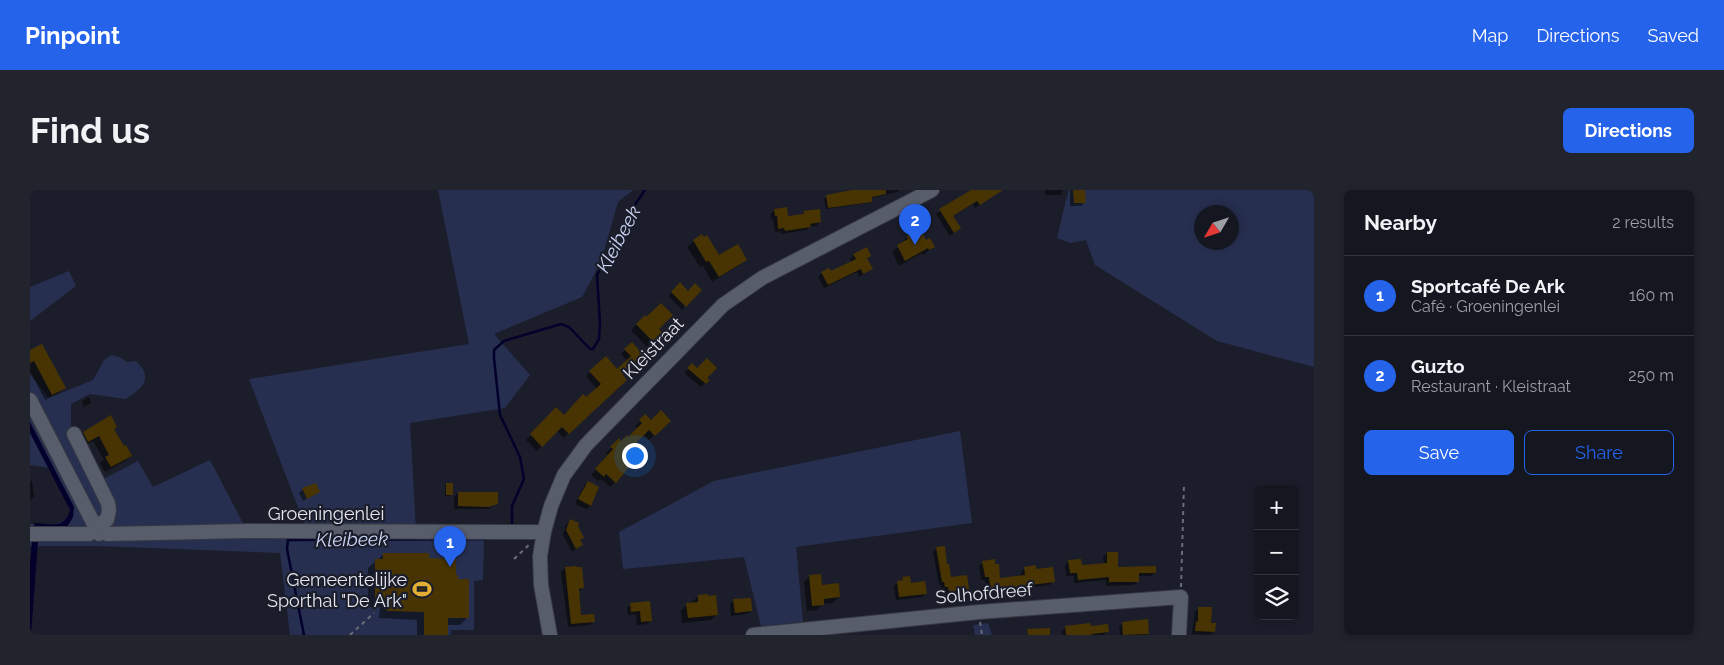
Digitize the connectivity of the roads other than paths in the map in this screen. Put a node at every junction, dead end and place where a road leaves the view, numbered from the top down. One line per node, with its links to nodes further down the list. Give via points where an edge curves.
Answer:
1 (932, 190): 5 (street, Kleistraat, via 762,278 722,305 586,445 564,475)
2 (30, 400): 4 (street)
3 (74, 434): 4 (street, via 108,503 107,520)
4 (98, 532): 5 (street, Groeningenlei); 6 (street, Groeningenlei)
5 (540, 532): 7 (street, Kleistraat, via 540,585)
6 (30, 534)
7 (550, 635)
8 (753, 635): 9 (street, Solhofdreef, via 979,612 1181,597)
9 (1179, 635)

